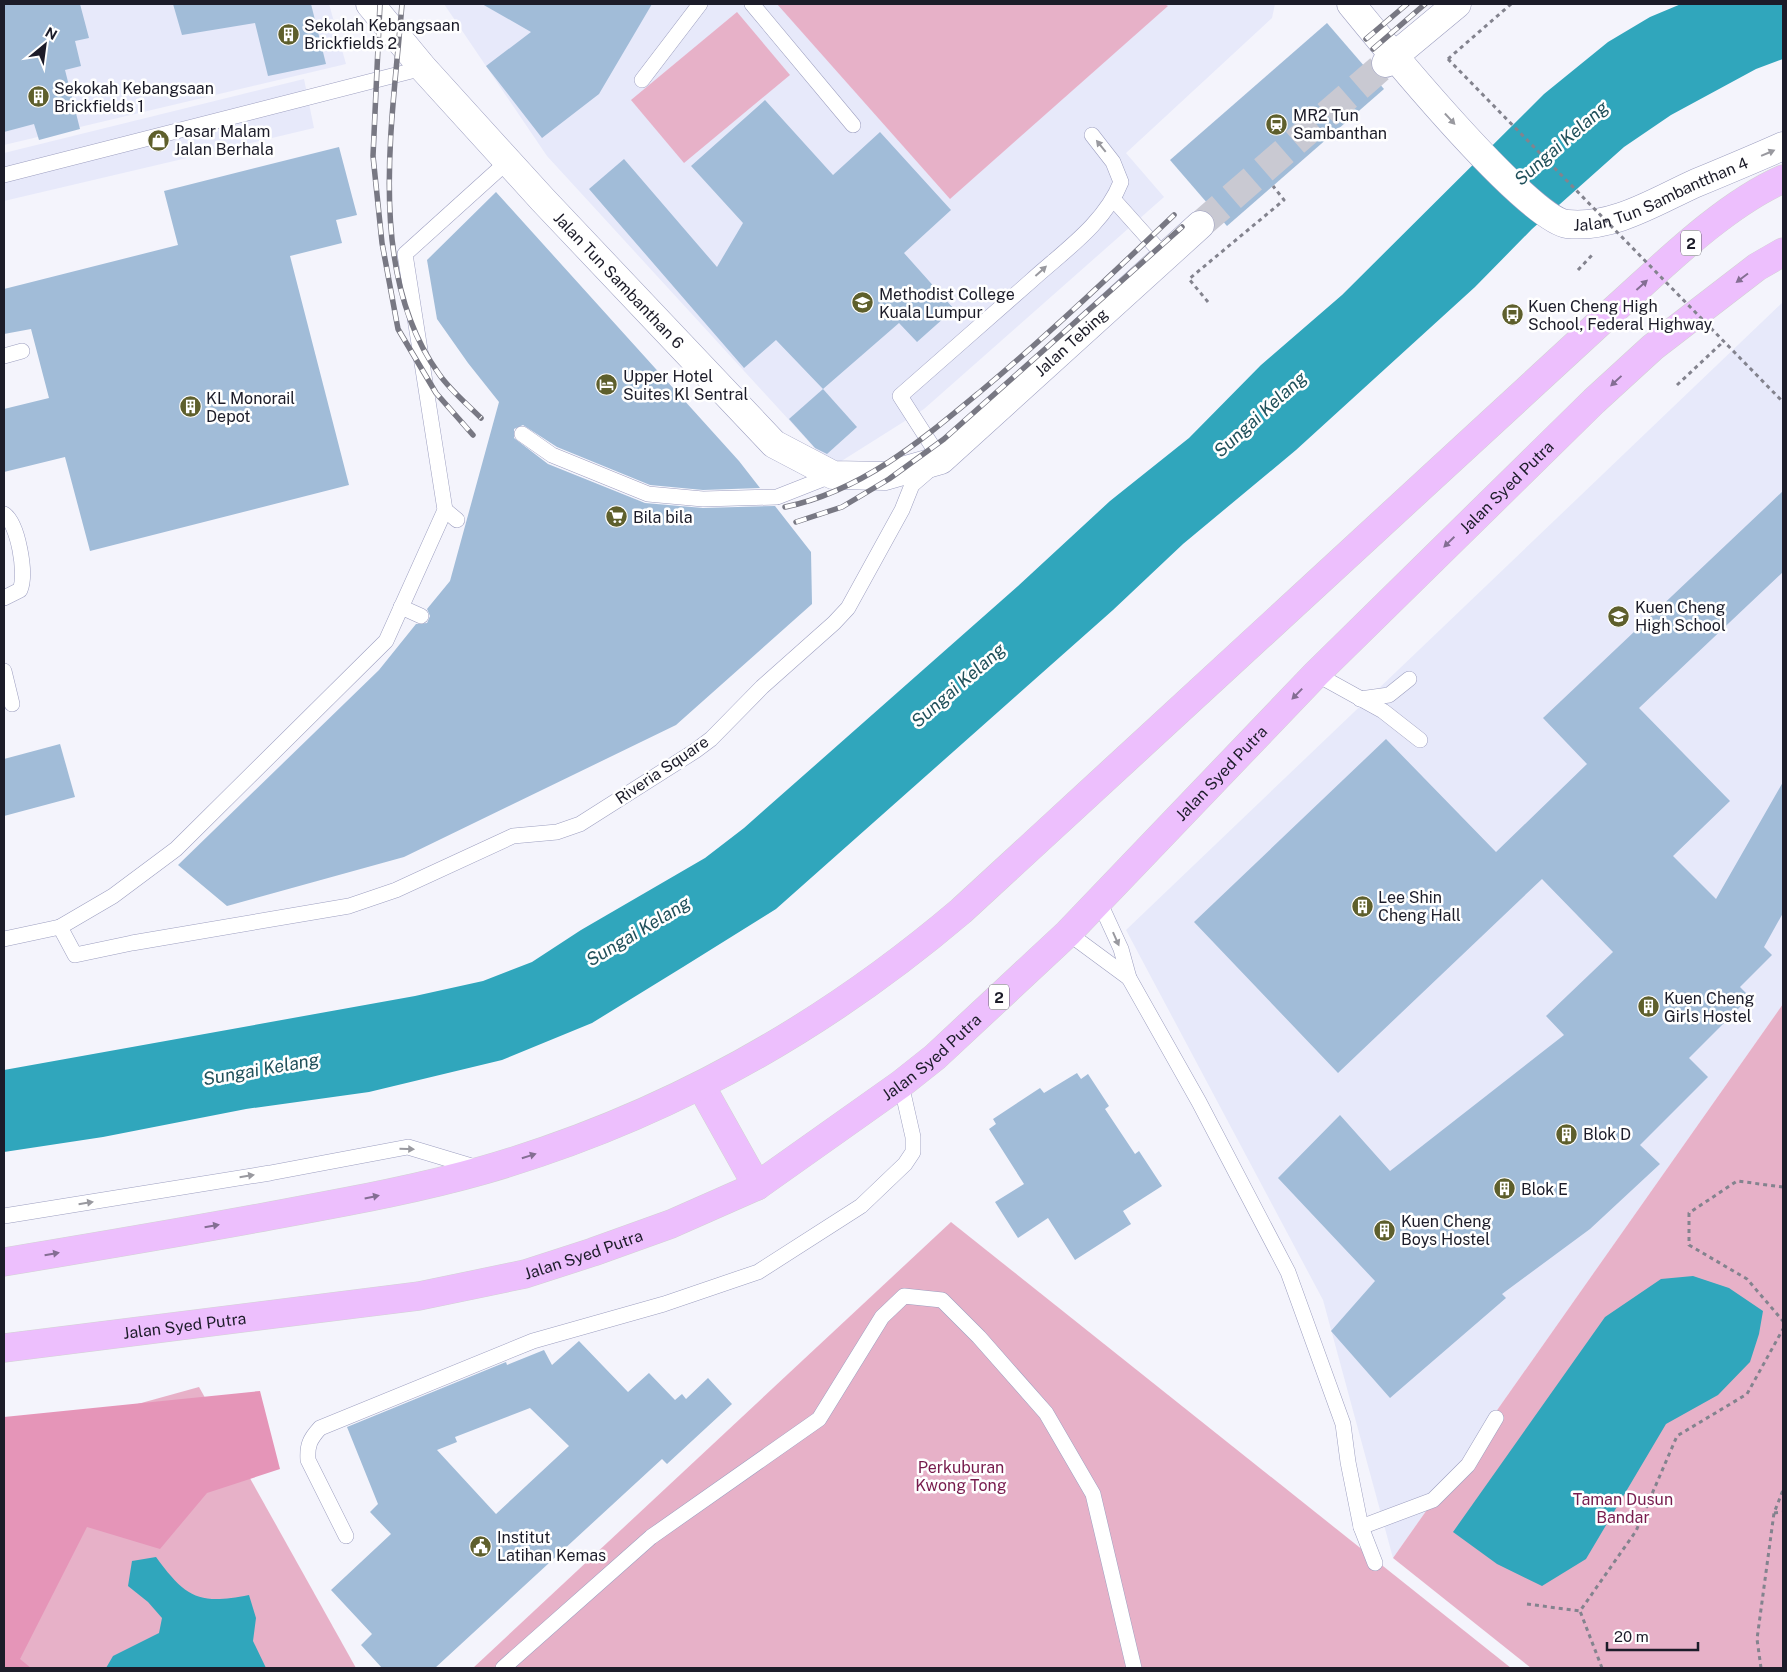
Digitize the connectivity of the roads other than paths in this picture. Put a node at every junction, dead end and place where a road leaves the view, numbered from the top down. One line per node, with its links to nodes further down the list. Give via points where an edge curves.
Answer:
1 (370, 4): 7 (street, Jalan Tun Sambanthan 6)
2 (700, 4): 8 (lane)
3 (752, 4): 9 (lane)
4 (1351, 4): 6 (street, Jalan Tun Sambantthan 4)
5 (1457, 4): 6 (street)
6 (1391, 59): 11 (street, Jalan Tun Sambantthan 4, one-way to 11, via 1507,180 1541,212 1566,224 1628,215)
7 (423, 68): 12 (street, Jalan Tun Sambanthan 6); 13 (lane)
8 (642, 80)
9 (853, 125)
10 (1092, 135): 15 (lane, one-way to 10, via 1121,182 1113,162)
11 (1783, 146)
12 (508, 161): 23 (street, Jalan Tun Sambanthan 6, via 774,444); 26 (lane, via 405,254 451,515)
13 (4, 175)
14 (1783, 179): 40 (main road, 2, one-way to 14, via 791,1036 908,956 1606,317 1714,224)
15 (1114, 200): 18 (lane); 22 (lane, one-way to 15, via 900,396 1091,226)
16 (1200, 225): 18 (street, Jalan Tebing)
17 (1783, 252): 29 (main road, Jalan Syed Putra / 2, one-way to 29, via 1757,267 1653,347)
18 (1166, 257): 22 (street, Jalan Tebing)
19 (22, 351): 20 (lane)
20 (4, 356)
21 (522, 434): 23 (lane, via 552,455 648,494 703,499 777,497)
22 (942, 460): 23 (street, Jalan Tun Sambanthan 6, via 885,476); 35 (lane, Riveria Square, via 912,485 902,510 848,608 834,623 762,687 711,739 580,824 557,832 513,836 396,890 349,906 75,955)
23 (833, 474)
24 (4, 514): 25 (lane, via 14,525 24,575 20,590)
25 (4, 598)
26 (401, 607): 27 (lane); 35 (lane, via 386,641 176,849 113,896)
27 (421, 616)
28 (4, 671): 32 (lane)
29 (1316, 674): 31 (lane); 34 (main road, Jalan Syed Putra / 2, one-way to 34)
30 (1409, 679): 31 (lane, via 1389,695)
31 (1360, 699): 33 (lane)
32 (12, 704)
33 (1420, 740)
34 (1100, 901): 36 (main road, Jalan Syed Putra / 2); 38 (lane, one-way to 38)
35 (60, 927): 37 (lane)
36 (1068, 933): 38 (lane); 39 (main road, Jalan Syed Putra / 2, via 935,1057)
37 (4, 939)
38 (1129, 978): 47 (lane, via 1204,1111 1288,1272 1344,1424)
39 (901, 1084): 42 (main road, Jalan Syed Putra / 2); 48 (lane, via 913,1137 913,1152 905,1164 861,1206 758,1272 664,1304 533,1341 320,1428 307,1447 308,1460)
40 (701, 1086): 41 (main road, 2, one-way to 40, via 544,1152); 42 (main road)
41 (484, 1170): 43 (lane, one-way to 41, via 408,1147); 44 (main road, 2, one-way to 41, via 349,1202)
42 (757, 1186): 45 (main road, Jalan Syed Putra / 2, via 671,1224 525,1274 419,1296)
43 (4, 1216)
44 (4, 1262)
45 (4, 1348)
46 (1496, 1418): 47 (lane, via 1468,1465 1433,1500)
47 (1361, 1527): 49 (lane)
48 (346, 1536)
49 (1375, 1564)
50 (503, 1668): 51 (lane, via 651,1536 819,1419 882,1317 904,1296 942,1300 1046,1413 1093,1494)
51 (1134, 1668)

